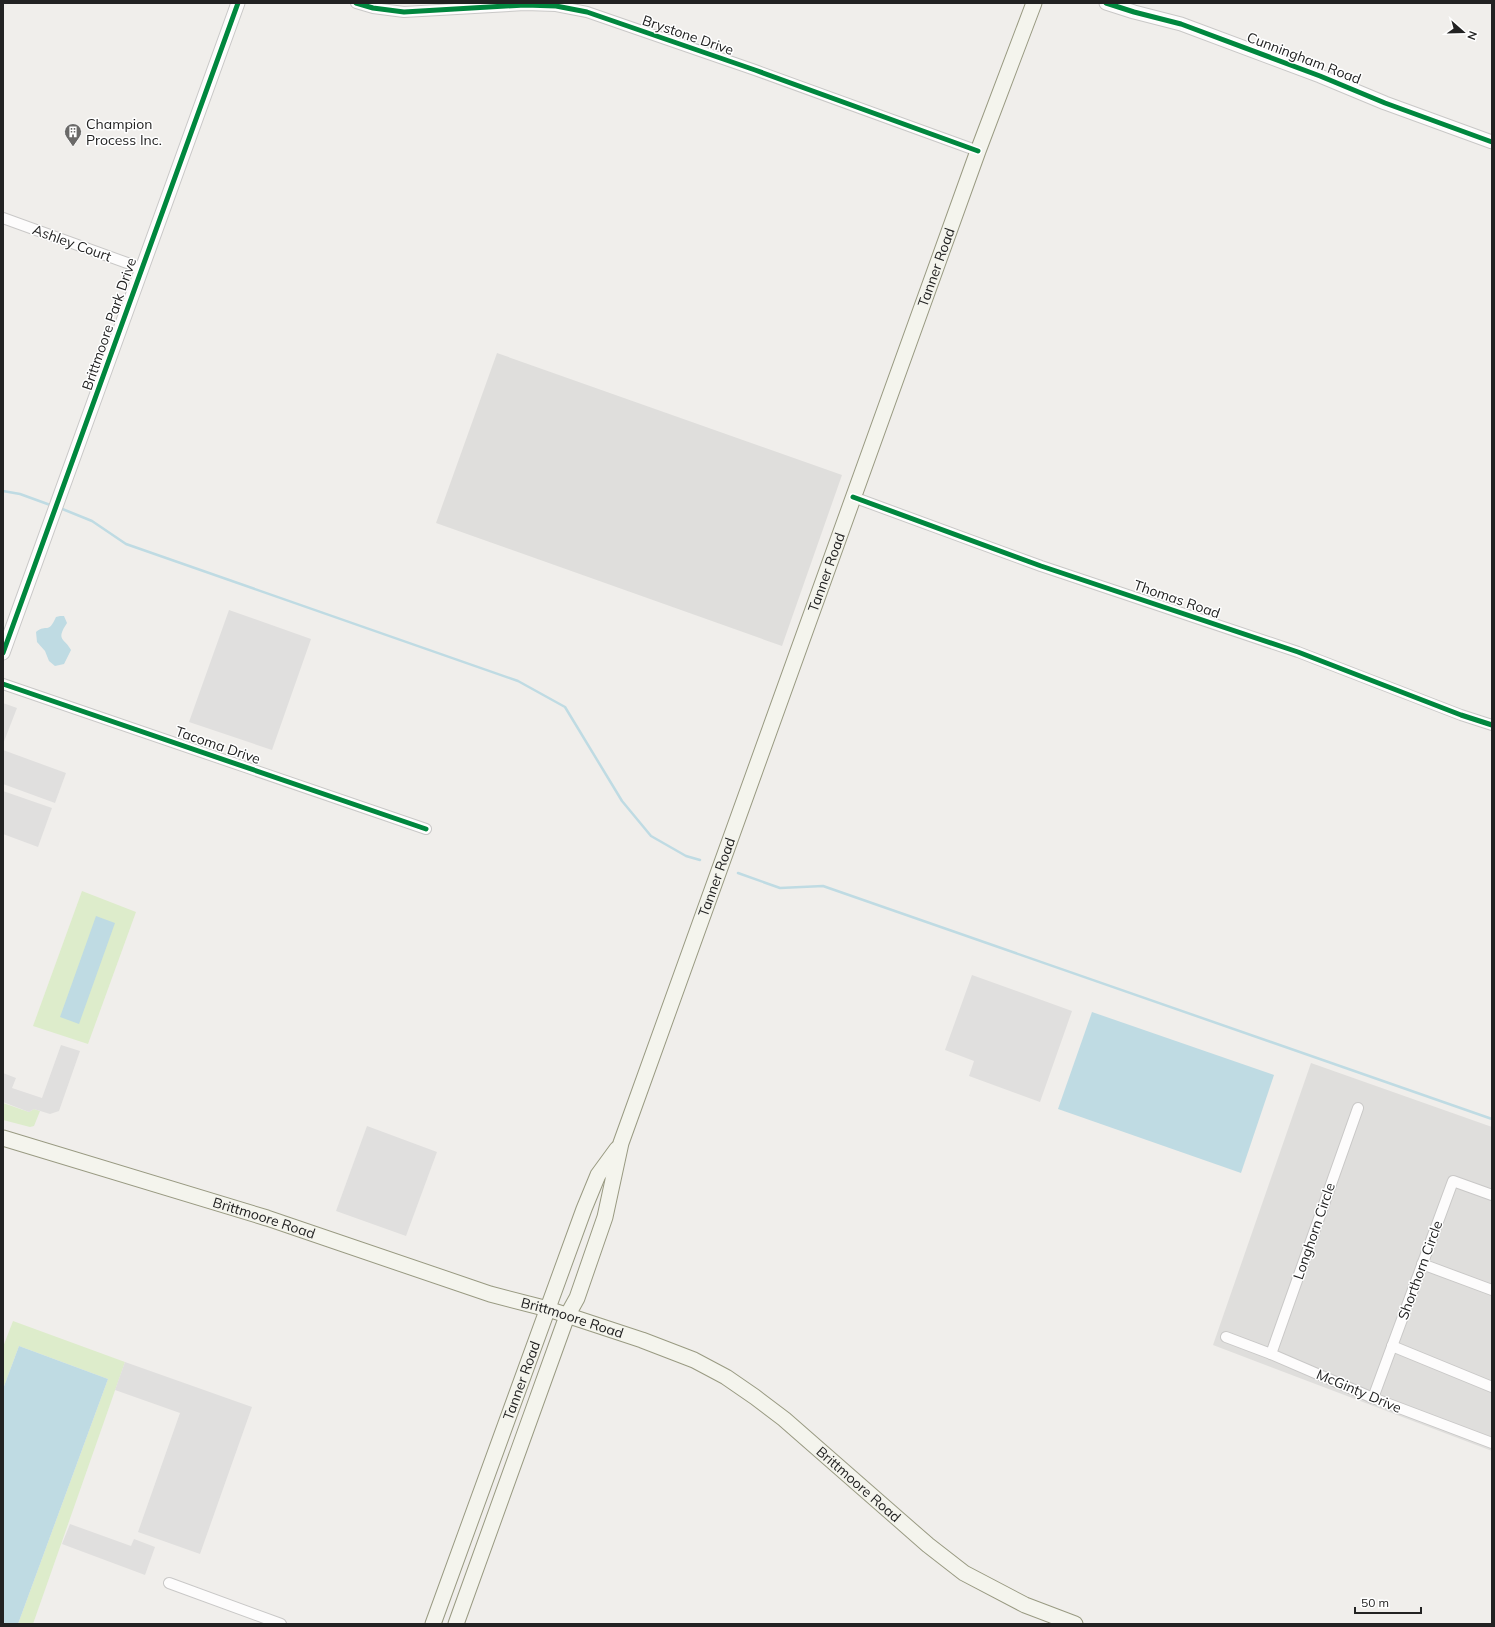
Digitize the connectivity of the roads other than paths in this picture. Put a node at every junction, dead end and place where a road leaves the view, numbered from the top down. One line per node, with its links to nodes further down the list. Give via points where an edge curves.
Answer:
1 (238, 3): 8 (street, Brittmoore Park Drive)
2 (356, 3): 6 (street, Brystone Drive, via 404,12 524,5 556,6 587,12)
3 (1034, 3): 6 (main road, Tanner Road)
4 (1106, 3): 5 (street, Cunningham Road, via 1188,27)
5 (1492, 142)
6 (978, 151): 9 (main road, Tanner Road)
7 (3, 218): 8 (street, Ashley Court)
8 (141, 268): 10 (street, Brittmoore Park Drive)
9 (853, 497): 12 (street, Thomas Road, via 1041,566 1298,652); 16 (main road, Tanner Road)
10 (3, 653)
11 (3, 684): 13 (street, Tacoma Drive)
12 (1492, 725)
13 (426, 829)
14 (1358, 1108): 24 (street, Longhorn Circle)
15 (3, 1138): 20 (main road, Brittmoore Road, via 267,1218 490,1294)
16 (620, 1143): 20 (main road, Tanner Road, via 598,1175); 21 (main road, Tanner Road, via 605,1217 577,1298)
17 (1492, 1195): 18 (street, Shorthorn Circle, via 1453,1180)
18 (1422, 1264): 19 (street); 23 (street, Shorthorn Circle)
19 (1492, 1290)
20 (548, 1309): 21 (main road, Brittmoore Road); 30 (main road, Tanner Road)
21 (567, 1316): 31 (main road, Tanner Road); 32 (main road, Brittmoore Road, via 685,1356 726,1377 784,1419 928,1545 964,1573 1025,1605)
22 (1226, 1336): 24 (street, McGinty Drive)
23 (1392, 1346): 25 (street); 26 (street, Shorthorn Circle)
24 (1271, 1354): 26 (street, McGinty Drive)
25 (1492, 1386)
26 (1373, 1398): 27 (street, McGinty Drive)
27 (1492, 1443)
28 (169, 1583): 29 (street)
29 (281, 1624)
30 (433, 1624)
31 (456, 1624)
32 (1075, 1624)

